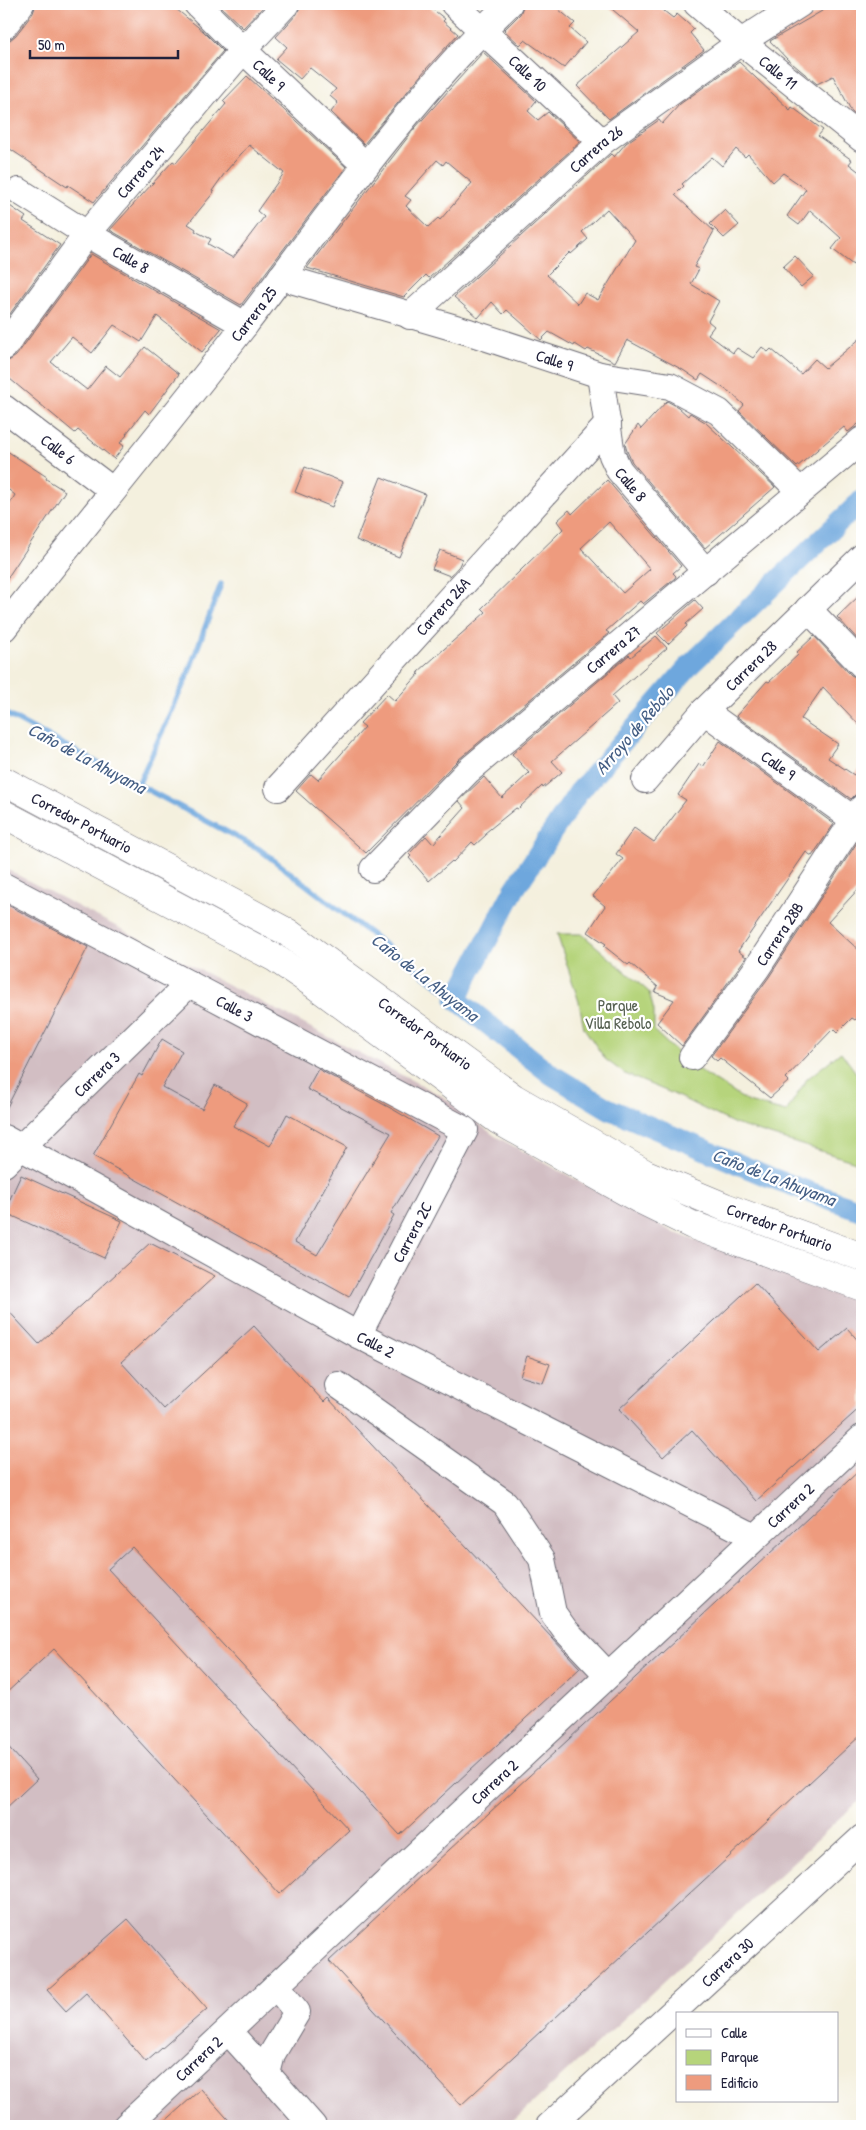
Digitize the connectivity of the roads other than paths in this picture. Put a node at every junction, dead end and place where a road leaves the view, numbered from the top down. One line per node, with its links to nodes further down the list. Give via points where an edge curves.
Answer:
1 (21, 4): 8 (street)
2 (197, 4): 11 (street, Calle 9)
3 (286, 4): 11 (street, Carrera 24)
4 (454, 4): 9 (street, Calle 10)
5 (509, 4): 9 (street, Carrera 25)
6 (697, 4): 10 (street, Calle 11)
7 (800, 4): 10 (street, Carrera 26)
8 (4, 26)
9 (483, 29): 13 (street, Calle 10); 14 (street, Carrera 25)
10 (741, 42): 12 (street, Calle 11); 13 (street, Carrera 26)
11 (243, 50): 14 (street, Calle 9); 16 (street, Carrera 24)
12 (862, 139)
13 (602, 142): 18 (street, Carrera 26)
14 (365, 165): 17 (street, Carrera 25)
15 (19, 191): 16 (street, Calle 8)
16 (87, 234): 19 (street, Calle 8); 20 (street, Carrera 24)
17 (281, 277): 18 (street, Calle 9); 19 (street, Carrera 25)
18 (410, 316): 21 (street, Calle 9)
19 (245, 325): 25 (street, Carrera 25)
20 (4, 347)
21 (600, 375): 23 (street, Calle 8); 26 (street, Calle 9, via 670,386 719,412)
22 (4, 408): 25 (street, Calle 6)
23 (608, 424): 28 (street, Calle 8, via 612,456 619,470); 35 (street, Carrera 26A)
24 (862, 440): 26 (street, Carrera 27)
25 (112, 490): 30 (street, Carrera 25)
26 (800, 491): 28 (street, Carrera 27)
27 (862, 557): 29 (street, Carrera 28)
28 (706, 572): 38 (street, Carrera 27, via 468,771)
29 (808, 609): 31 (street); 32 (street, Carrera 28)
30 (4, 628)
31 (862, 665)
32 (704, 711): 33 (street, Carrera 28); 37 (street, Calle 9)
33 (645, 780)
34 (4, 781): 42 (main road, Corredor Portuario, via 287,932)
35 (278, 788)
36 (4, 814): 43 (main road, Corredor Portuario, via 275,958)
37 (858, 814): 41 (street, Carrera 28B, via 757,968)
38 (373, 869)
39 (4, 886): 40 (street, Calle 3)
40 (189, 984): 44 (street, Calle 3); 45 (street, Carrera 3)
41 (692, 1057)
42 (504, 1091): 43 (main road); 46 (main road, Corredor Portuario, via 646,1174 724,1207)
43 (488, 1112): 47 (main road, Corredor Portuario, via 692,1226)
44 (465, 1130): 48 (street, Carrera 2C)
45 (10, 1150): 48 (street, Calle 2)
46 (862, 1257)
47 (862, 1287)
48 (358, 1335): 51 (street, Calle 2)
49 (338, 1385): 52 (street, via 505,1503 542,1559 553,1612)
50 (862, 1438): 51 (street, Carrera 2)
51 (755, 1537): 52 (street, Carrera 2)
52 (608, 1675): 54 (street, Carrera 2)
53 (862, 1838): 59 (street, Carrera 30)
54 (276, 1986): 55 (street, Carrera 2); 56 (street, via 297,2012 272,2054)
55 (228, 2031): 56 (street); 57 (street, Carrera 2)
56 (267, 2074): 58 (street)
57 (126, 2126)
58 (313, 2126)
59 (549, 2126)

